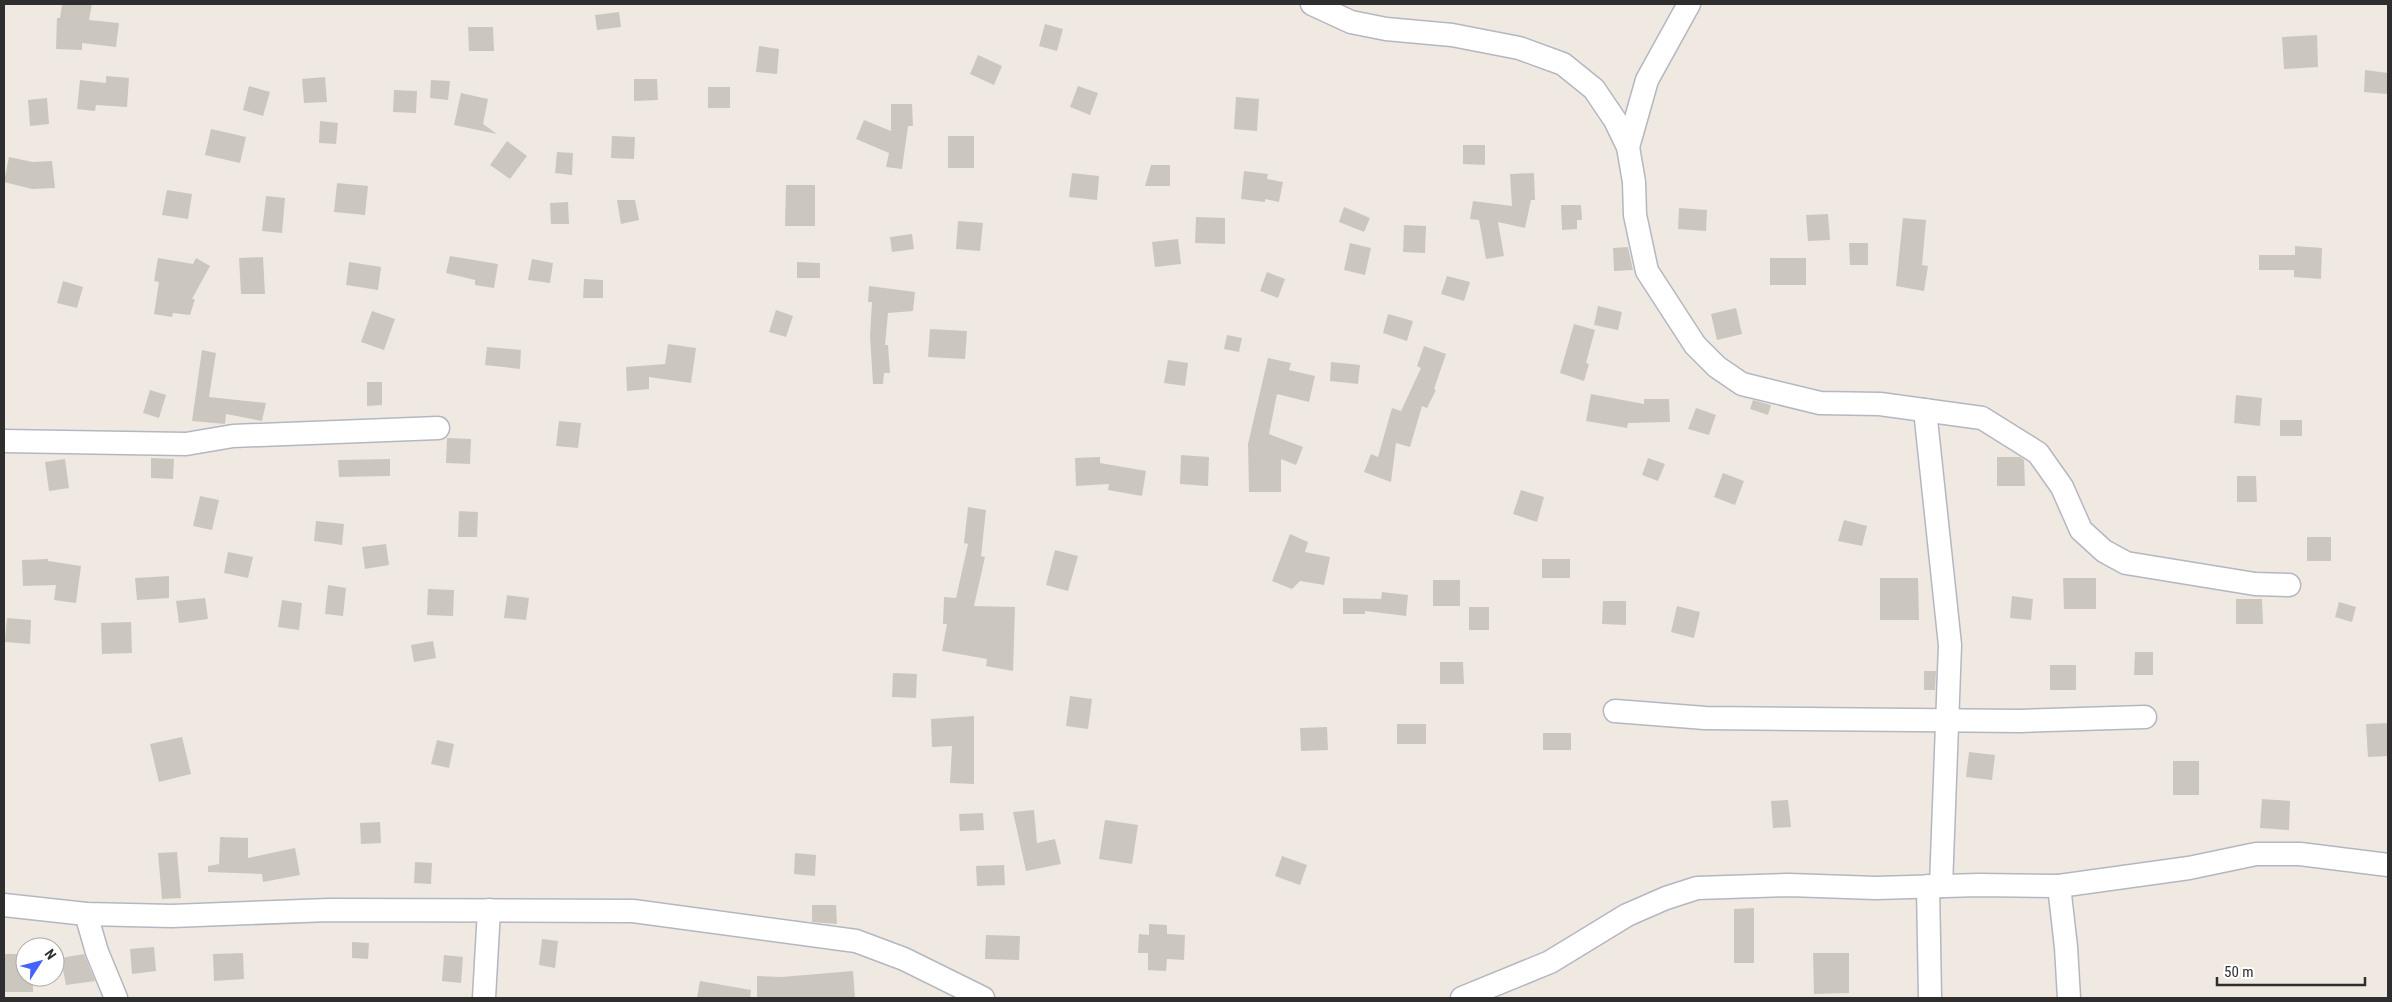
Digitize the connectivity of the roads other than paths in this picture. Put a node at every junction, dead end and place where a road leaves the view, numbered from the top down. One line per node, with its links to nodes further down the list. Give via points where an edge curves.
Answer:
1 (1312, 4): 3 (street, via 1351,22 1386,30 1452,35 1519,48 1564,64 1594,89)
2 (1689, 4): 3 (street, via 1647,80)
3 (1628, 147): 4 (street, via 1635,215 1647,271 1696,346 1717,367 1742,384 1820,403 1880,404)
4 (1925, 410): 7 (street, via 1982,418 2038,453 2062,487 2081,530 2104,551 2126,563 2255,584); 10 (street, via 1950,645)
5 (438, 428): 6 (street, via 233,436 186,444)
6 (4, 441)
7 (2289, 585)
8 (1615, 711): 10 (street, via 1705,718)
9 (2145, 717): 10 (street)
10 (1948, 720): 12 (street)
11 (2388, 865): 13 (street, via 2300,854 2256,854 2189,868)
12 (1935, 886): 13 (street); 20 (street, via 1696,888 1627,915 1550,962); 21 (street)
13 (2059, 886): 22 (street)
14 (4, 905): 16 (street)
15 (489, 910): 16 (street, via 328,910 172,916); 18 (street); 19 (street, via 633,911 856,941 904,959)
16 (86, 914): 17 (street)
17 (116, 998)
18 (484, 998)
19 (983, 998)
20 (1462, 998)
21 (1930, 998)
22 (2070, 998)

